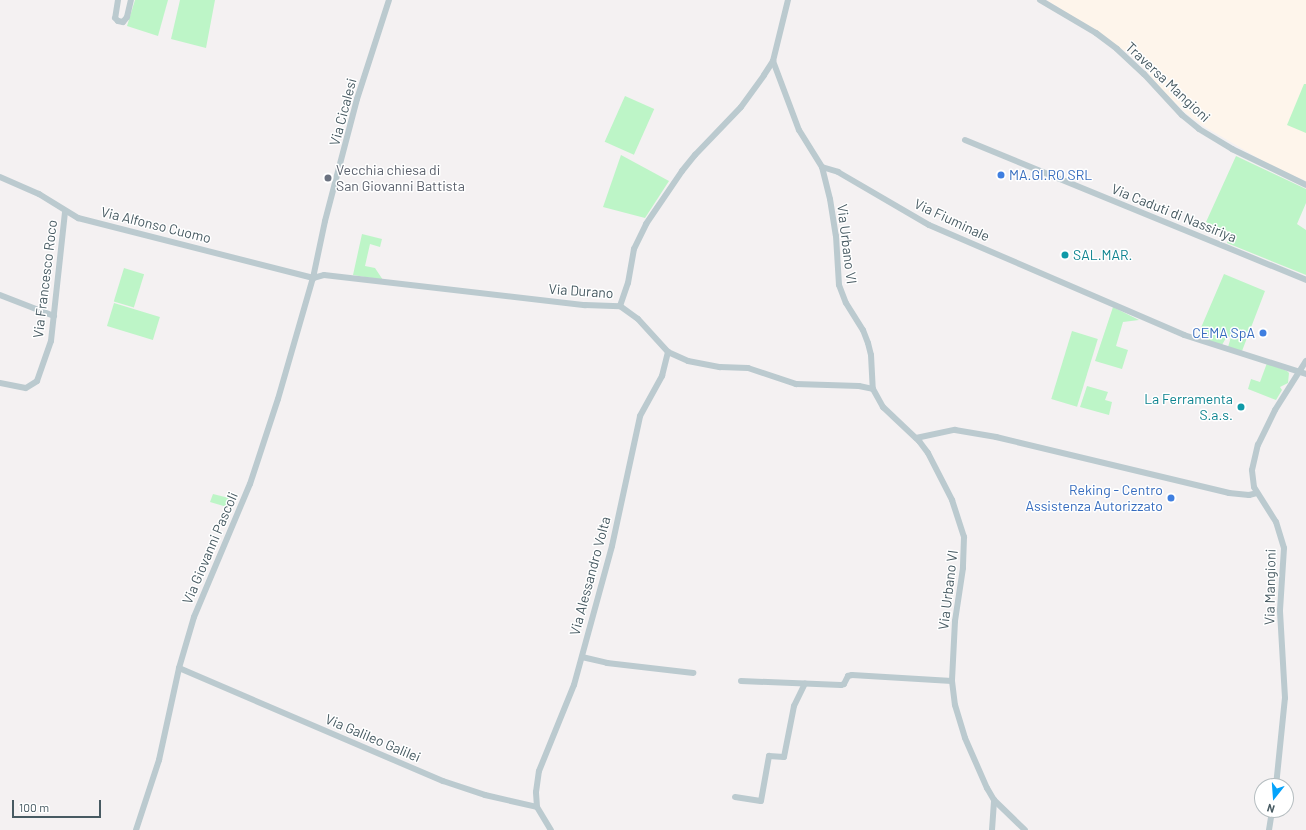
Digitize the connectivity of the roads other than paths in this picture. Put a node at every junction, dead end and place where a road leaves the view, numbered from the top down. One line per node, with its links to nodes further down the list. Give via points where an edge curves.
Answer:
1 (118, 0): 2 (street, via 115,18 123,22 127,17)
2 (131, 0)
3 (389, 0): 12 (street, Via Cicalesi, via 357,99)
4 (788, 0): 6 (street)
5 (1040, 0): 10 (street, Traversa Mangioni, via 1096,33 1117,49 1199,129 1238,152)
6 (773, 61): 8 (street, Via Urbano VI, via 799,130); 15 (street, via 741,107 682,171 646,224 634,249 628,283)
7 (965, 140): 13 (street, Via Caduti di Nassiriya)
8 (822, 168): 19 (street, Via Fiuminale, via 838,172 929,225 1184,335); 22 (street, Via Urbano VI, via 836,236 840,285 846,303 868,343)
9 (0, 178): 11 (street, Via Alfonso Cuomo, via 39,194)
10 (1306, 185)
11 (66, 212): 12 (street, Via Alfonso Cuomo, via 92,222); 16 (street, Via Francesco Roco)
12 (313, 278): 15 (street, Via Durano, via 324,275 585,305); 26 (street, Via Giovanni Pascoli, via 250,484 194,617)
13 (1306, 280)
14 (0, 295): 16 (street)
15 (620, 306): 17 (street, Via Durano, via 638,319)
16 (54, 316): 21 (street, Via Francesco Roco, via 51,341 37,381 26,388)
17 (668, 352): 22 (street, Via Durano, via 699,364 748,368 796,384 859,386); 25 (street, Via Alessandro Volta, via 662,376 640,416 612,546)
18 (1306, 361): 19 (street, Via Mangioni)
19 (1299, 371): 20 (street); 24 (street, Via Mangioni, via 1275,410 1258,445 1252,470 1252,480)
20 (1306, 374)
21 (0, 383)
22 (873, 389): 23 (street, Via Urbano VI, via 883,407)
23 (916, 438): 24 (street, via 955,430 996,437 1229,493); 29 (street, Via Urbano VI, via 928,453 952,500 964,537 963,568 954,621)
24 (1257, 493): 31 (street, Via Mangioni, via 1276,522 1284,548 1280,610 1285,698)
25 (582, 657): 27 (street, via 607,663); 34 (street, Via Alessandro Volta, via 574,685 539,771)
26 (179, 668): 34 (street, Via Galileo Galilei, via 443,781 485,795); 36 (street, Via Giovanni Pascoli, via 161,754)
27 (692, 673)
28 (741, 681): 30 (street)
29 (952, 681): 30 (street, via 852,675 848,676 842,685); 33 (street, Via Urbano VI, via 960,726)
30 (805, 683): 32 (street, via 794,706 784,757 769,756 761,801)
31 (1277, 778)
32 (735, 797)
33 (994, 800): 38 (street); 39 (street, Via Urbano VI)
34 (537, 807): 37 (street)
35 (1271, 818): 40 (street)
36 (136, 830)
37 (551, 830)
38 (992, 830)
39 (1025, 830)
40 (1269, 830)

